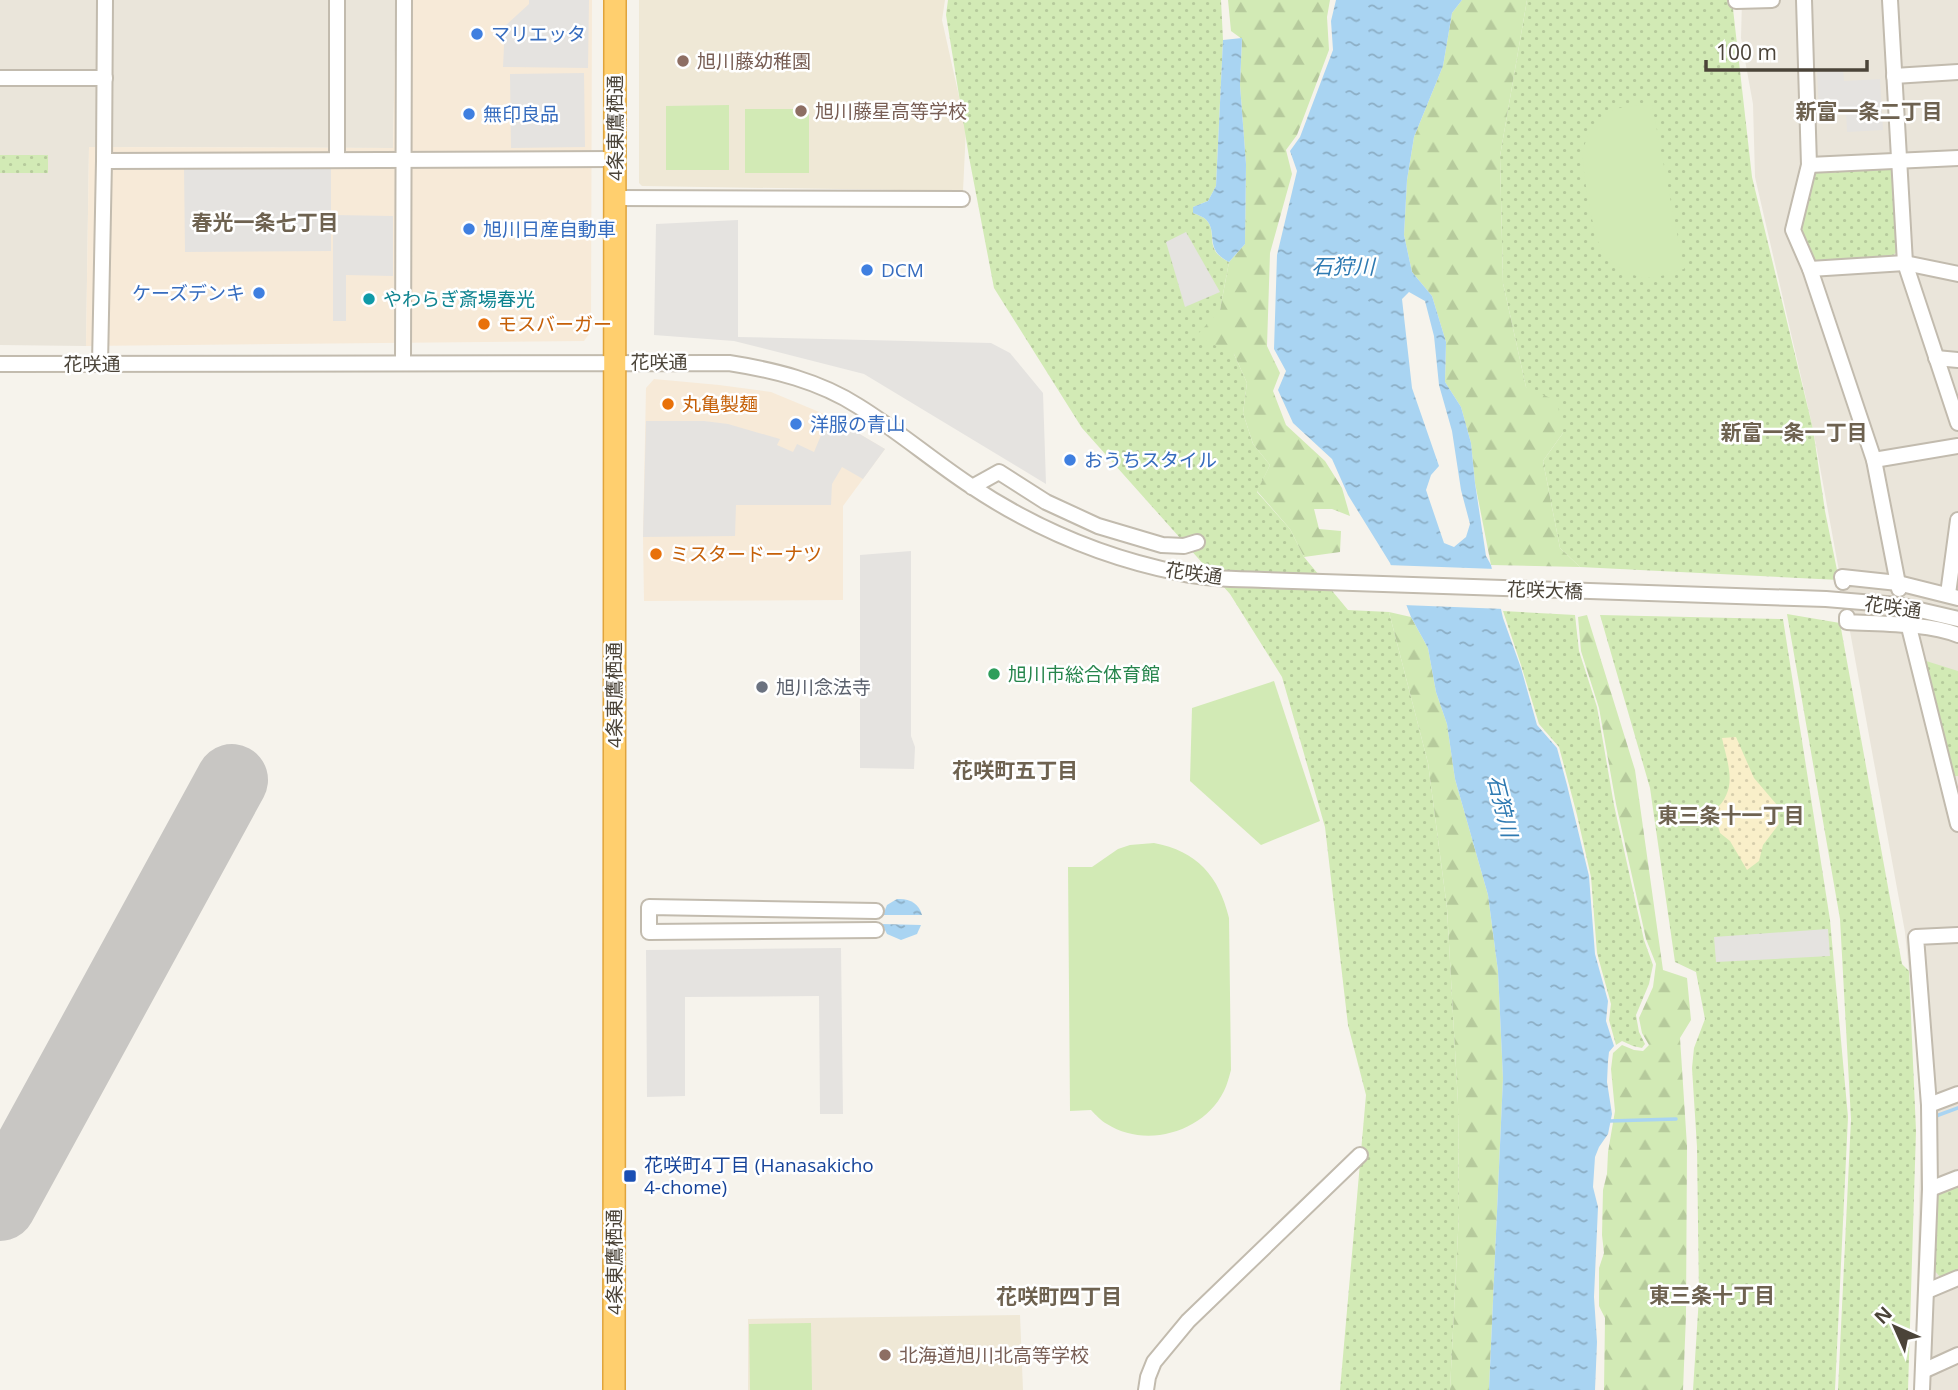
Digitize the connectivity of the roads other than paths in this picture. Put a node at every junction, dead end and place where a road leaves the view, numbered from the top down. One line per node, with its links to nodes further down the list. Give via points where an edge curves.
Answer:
1 (105, 0): 12 (street)
2 (337, 0): 16 (street)
3 (404, 0): 17 (street)
4 (615, 0): 14 (highway, 4条東鷹栖通)
5 (1772, 0): 8 (street)
6 (1804, 0): 19 (street)
7 (1890, 0): 10 (street)
8 (1736, 1)
9 (1958, 72): 10 (street)
10 (1894, 76): 18 (street)
11 (0, 78): 12 (street)
12 (105, 78): 15 (street)
13 (1958, 158): 18 (street)
14 (615, 159): 17 (street); 20 (highway, 4条東鷹栖通)
15 (104, 160): 16 (street); 30 (street)
16 (337, 160): 17 (street)
17 (403, 160): 27 (street)
18 (1898, 161): 19 (street); 22 (street)
19 (1809, 166): 23 (street, via 1793,230)
20 (615, 198): 21 (street); 28 (highway, 4条東鷹栖通)
21 (962, 200)
22 (1905, 263): 23 (street); 24 (street); 25 (street)
23 (1810, 269): 33 (street)
24 (1958, 274)
25 (1936, 358): 26 (street); 31 (street)
26 (1958, 360)
27 (403, 362): 28 (street, 花咲通); 30 (street, 花咲通)
28 (614, 362): 34 (street, 花咲通, via 729,363 796,377 858,406); 60 (highway, 4条東鷹栖通)
29 (0, 364): 30 (street, 花咲通)
30 (100, 364)
31 (1958, 423)
32 (1958, 446): 33 (street)
33 (1874, 460): 40 (street)
34 (972, 486): 36 (street, via 999,472 1046,502 1098,526 1162,545); 38 (street, 花咲通, via 1026,519 1124,560 1182,574)
35 (1958, 520): 37 (street)
36 (1197, 542)
37 (1957, 547): 41 (street)
38 (1264, 580): 42 (street, 花咲大橋)
39 (1843, 582): 40 (street, via 1842,577)
40 (1899, 586): 41 (street)
41 (1953, 596)
42 (1826, 599): 44 (street, 花咲通, via 1898,605)
43 (1847, 617): 45 (street, via 1847,622)
44 (1958, 619)
45 (1908, 622): 46 (street); 47 (street)
46 (1958, 635)
47 (1958, 817)
48 (876, 911): 49 (street, via 649,907 649,932)
49 (876, 930)
50 (1958, 935): 52 (street, via 1916,937)
51 (1958, 1094): 52 (street)
52 (1929, 1105): 55 (street)
53 (1360, 1155): 61 (street, via 1188,1321 1154,1362)
54 (1958, 1178): 55 (street)
55 (1930, 1189): 57 (street)
56 (1958, 1278): 57 (street)
57 (1927, 1291): 59 (street)
58 (1958, 1355): 59 (street)
59 (1923, 1371): 62 (street)
60 (614, 1390)
61 (1146, 1390)
62 (1922, 1390)

